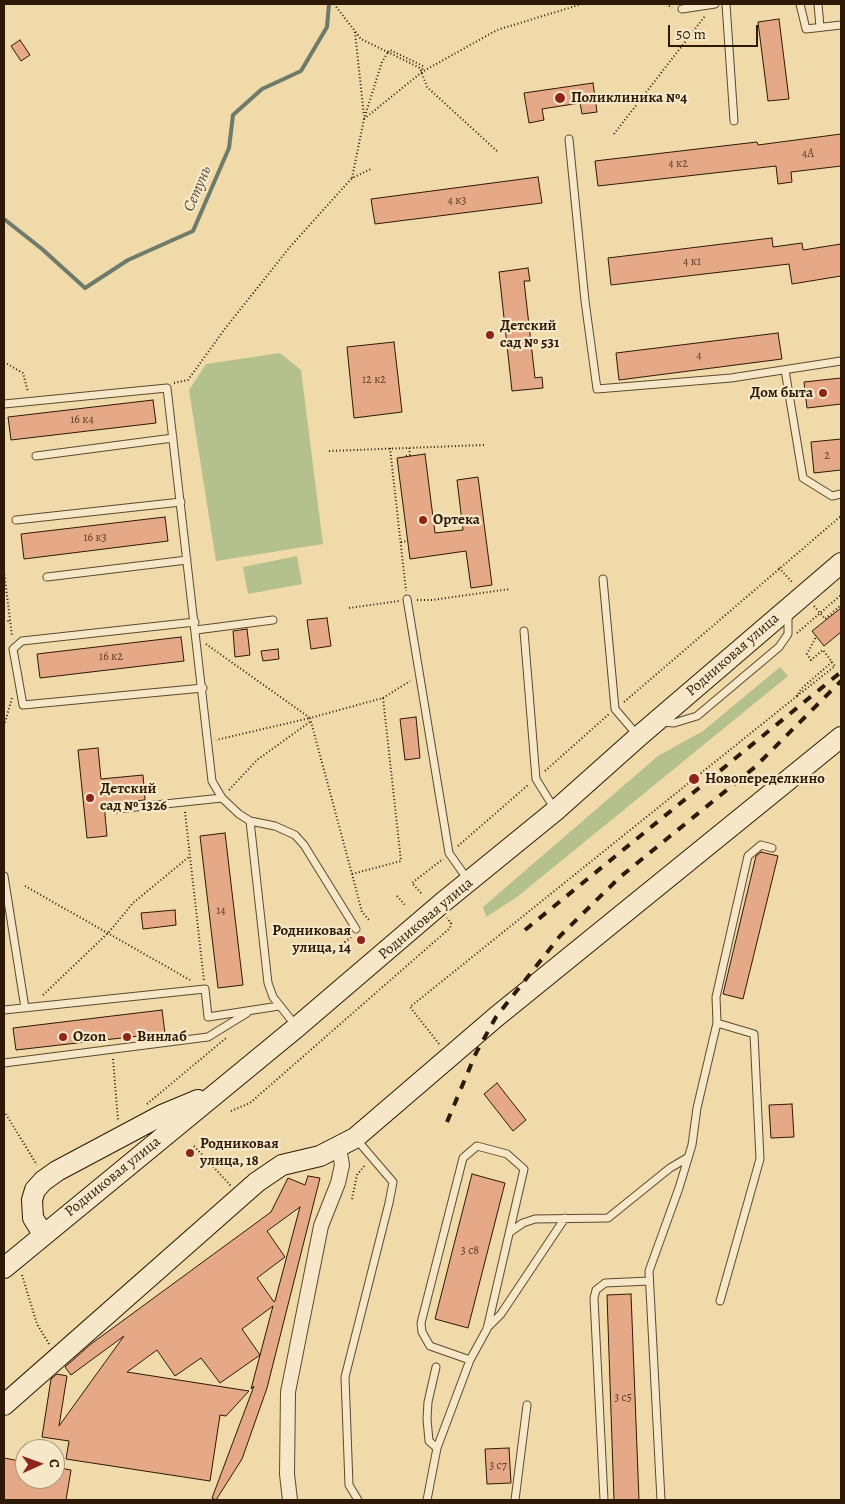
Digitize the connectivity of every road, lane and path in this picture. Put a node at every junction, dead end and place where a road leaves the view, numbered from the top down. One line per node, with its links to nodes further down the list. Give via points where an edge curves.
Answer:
1 (334, 4): 10 (path)
2 (582, 4): 12 (path, via 497,30)
3 (714, 4): 7 (lane); 15 (path)
4 (726, 4): 14 (lane)
5 (800, 4): 9 (lane, via 806,29)
6 (818, 4): 9 (lane)
7 (682, 9)
8 (841, 25): 9 (lane)
9 (820, 27)
10 (355, 31): 11 (path, via 361,39); 13 (path)
11 (388, 52): 12 (path); 13 (path)
12 (422, 72): 13 (path); 17 (path, via 427,86)
13 (364, 119): 19 (path)
14 (734, 121)
15 (614, 134)
16 (569, 139): 22 (lane, via 597,389 731,378)
17 (498, 152)
18 (371, 169): 19 (path)
19 (352, 178): 23 (path, via 289,248 188,380 167,384)
20 (841, 361): 22 (lane)
21 (4, 362): 24 (path, via 24,374)
22 (784, 370): 33 (lane, via 803,478 832,496)
23 (167, 388): 25 (lane); 26 (lane)
24 (28, 391)
25 (4, 404)
26 (173, 438): 31 (lane); 34 (lane)
27 (484, 445): 29 (path)
28 (390, 448): 29 (path); 30 (path); 38 (path)
29 (409, 448): 32 (path, via 410,455)
30 (329, 451)
31 (36, 456)
32 (406, 456)
33 (841, 494)
34 (180, 502): 36 (lane); 39 (lane)
35 (841, 516): 41 (path)
36 (16, 520)
37 (408, 541): 38 (path)
38 (401, 542): 48 (path)
39 (187, 560): 43 (lane); 56 (lane)
40 (841, 563): 69 (main road, Родниковая улица)
41 (779, 568): 45 (path); 66 (path)
42 (4, 571): 53 (path)
43 (47, 577)
44 (603, 579): 66 (lane)
45 (792, 582)
46 (510, 589): 48 (path, via 432,600)
47 (841, 595): 52 (path)
48 (407, 599): 51 (path); 62 (lane)
49 (841, 605): 52 (path, via 825,619)
50 (814, 606): 52 (path)
51 (349, 608)
52 (820, 613): 59 (path)
53 (10, 620): 55 (path); 61 (path)
54 (273, 620): 57 (lane)
55 (4, 621)
56 (195, 622): 57 (lane); 61 (lane, via 22,641)
57 (196, 630): 64 (lane); 67 (path, via 207,645)
58 (524, 631): 72 (lane)
59 (793, 636)
60 (816, 637): 100 (path, via 807,654 812,660 822,650 832,662 797,696 410,1007)
61 (14, 648): 63 (lane)
62 (420, 672): 65 (path, via 404,687); 79 (lane)
63 (18, 676): 64 (lane, via 24,705); 68 (path)
64 (203, 688): 71 (lane)
65 (383, 698): 67 (path); 81 (path, via 401,862)
66 (615, 709): 69 (lane); 72 (path)
67 (311, 720): 71 (path); 73 (path, via 257,760); 81 (path)
68 (4, 726)
69 (638, 737): 76 (main road, Родниковая улица)
70 (841, 737): 109 (main road, via 496,1017)
71 (208, 742): 73 (lane, via 212,781)
72 (536, 779): 76 (lane); 79 (path)
73 (222, 798): 74 (lane); 77 (lane)
74 (183, 802): 75 (lane); 80 (path)
75 (117, 809)
76 (555, 811): 83 (main road, Родниковая улица)
77 (250, 821): 90 (lane, via 275,826 295,835); 94 (lane, via 268,983)
78 (772, 848): 98 (lane, via 761,845 748,856 716,996)
79 (449, 854): 83 (lane); 85 (path, via 412,883)
80 (190, 856): 91 (path, via 133,903); 93 (path)
81 (352, 874): 88 (path, via 362,912)
82 (4, 876): 95 (lane)
83 (470, 882): 99 (main road, Родниковая улица)
84 (25, 886): 91 (path)
85 (421, 893)
86 (397, 896): 87 (path)
87 (406, 906)
88 (369, 920)
89 (451, 923): 106 (path, via 450,928 250,1103)
90 (356, 929): 92 (path, via 345,942)
91 (109, 932): 93 (path); 95 (path, via 34,1004)
92 (353, 951)
93 (205, 989): 95 (lane); 97 (lane, via 208,1017)
94 (280, 1006): 97 (lane); 99 (lane)
95 (25, 1008): 96 (lane)
96 (4, 1010)
97 (250, 1011): 102 (lane, via 208,1037)
98 (717, 1022): 111 (lane); 121 (lane, via 754,1034 760,1160)
99 (297, 1027): 104 (main road, Родниковая улица)
100 (440, 1046)
101 (215, 1047): 105 (path)
102 (112, 1050): 103 (lane); 108 (path)
103 (4, 1063)
104 (218, 1091): 118 (main road, Родниковая улица); 118 (main road, via 162,1115 43,1181 32,1200 33,1218)
105 (141, 1109)
106 (231, 1110)
107 (4, 1111): 113 (path)
108 (118, 1128)
109 (347, 1143): 126 (main road, via 320,1156 282,1165 257,1182); 129 (street, via 338,1182 321,1226 288,1392 287,1474); 130 (lane, via 392,1182 390,1202 346,1377 349,1485)
110 (194, 1146): 114 (path)
111 (687, 1158): 116 (lane, via 608,1218); 120 (lane, via 680,1188 652,1259)
112 (365, 1165): 115 (path, via 358,1175)
113 (38, 1166)
114 (236, 1191)
115 (352, 1199)
116 (565, 1218): 117 (lane, via 535,1219); 122 (lane, via 501,1314)
117 (510, 1232): 122 (lane); 124 (lane, via 524,1170 507,1154 477,1146 463,1158 421,1323 430,1346)
118 (43, 1234): 119 (main road, Родниковая улица)
119 (12, 1270): 123 (path)
120 (649, 1281): 133 (lane, via 605,1284 596,1290 594,1298); 134 (lane, via 652,1287)
121 (720, 1300)
122 (487, 1329): 124 (lane)
123 (52, 1348)
124 (470, 1360): 128 (lane)
125 (436, 1367): 128 (lane, via 427,1419 429,1441)
126 (4, 1405)
127 (527, 1405): 132 (lane)
128 (437, 1448): 131 (lane)
129 (290, 1500)
130 (357, 1500)
131 (427, 1500)
132 (515, 1500)
133 (604, 1500)
134 (661, 1500)

